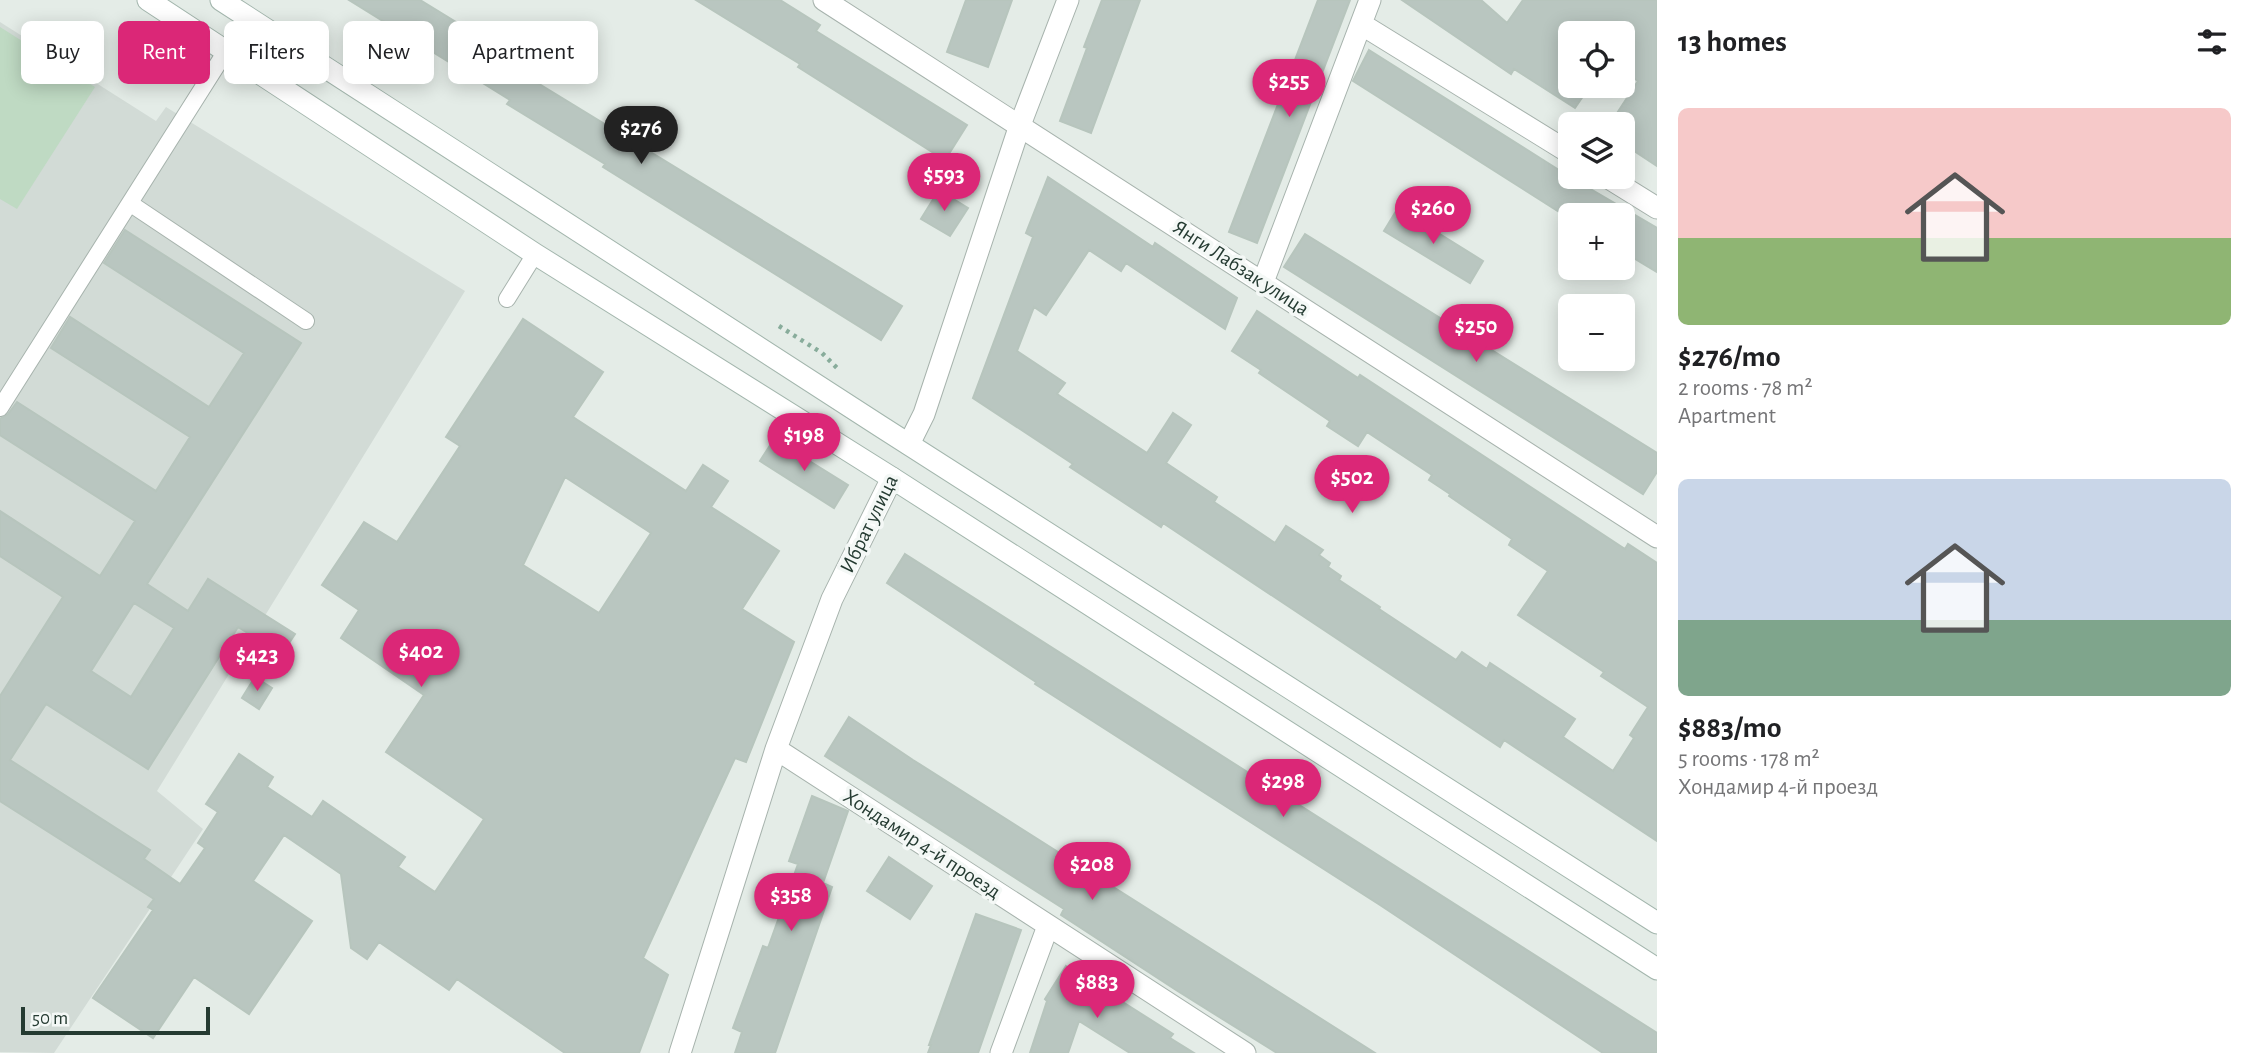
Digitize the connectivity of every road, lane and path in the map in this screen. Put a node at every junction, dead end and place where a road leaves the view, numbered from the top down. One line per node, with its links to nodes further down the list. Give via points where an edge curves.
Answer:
1 (148, 0): 7 (main road)
2 (221, 0): 22 (main road)
3 (824, 0): 10 (main road, Янги Лабзак улица)
4 (1068, 0): 10 (main road, Ибрат улица)
5 (1370, 0): 6 (main road)
6 (1362, 24): 11 (main road); 16 (main road)
7 (224, 50)
8 (224, 54): 13 (lane)
9 (276, 84): 15 (main road)
10 (1020, 125): 16 (main road, Янги Лабзак улица); 22 (main road, Ибрат улица, via 924,414)
11 (1558, 146)
12 (1627, 189): 14 (main road)
13 (131, 204): 18 (lane); 21 (lane)
14 (1657, 208)
15 (534, 254): 17 (lane); 23 (main road)
16 (1263, 282): 24 (main road, Янги Лабзак улица)
17 (507, 299)
18 (306, 321)
19 (779, 326): 20 (path, via 821,353)
20 (846, 377)
21 (0, 408)
22 (909, 444): 23 (main road, Ибрат улица); 26 (main road)
23 (892, 478): 25 (main road, Ибрат улица, via 832,599); 28 (main road)
24 (1653, 526)
25 (776, 749): 27 (main road, Хондамир 4-й проезд); 29 (main road, Ибрат улица)
26 (1657, 923)
27 (1048, 926): 30 (main road); 31 (main road, Хондамир 4-й проезд)
28 (1657, 969)
29 (680, 1053)
30 (1001, 1053)
31 (1245, 1053)

